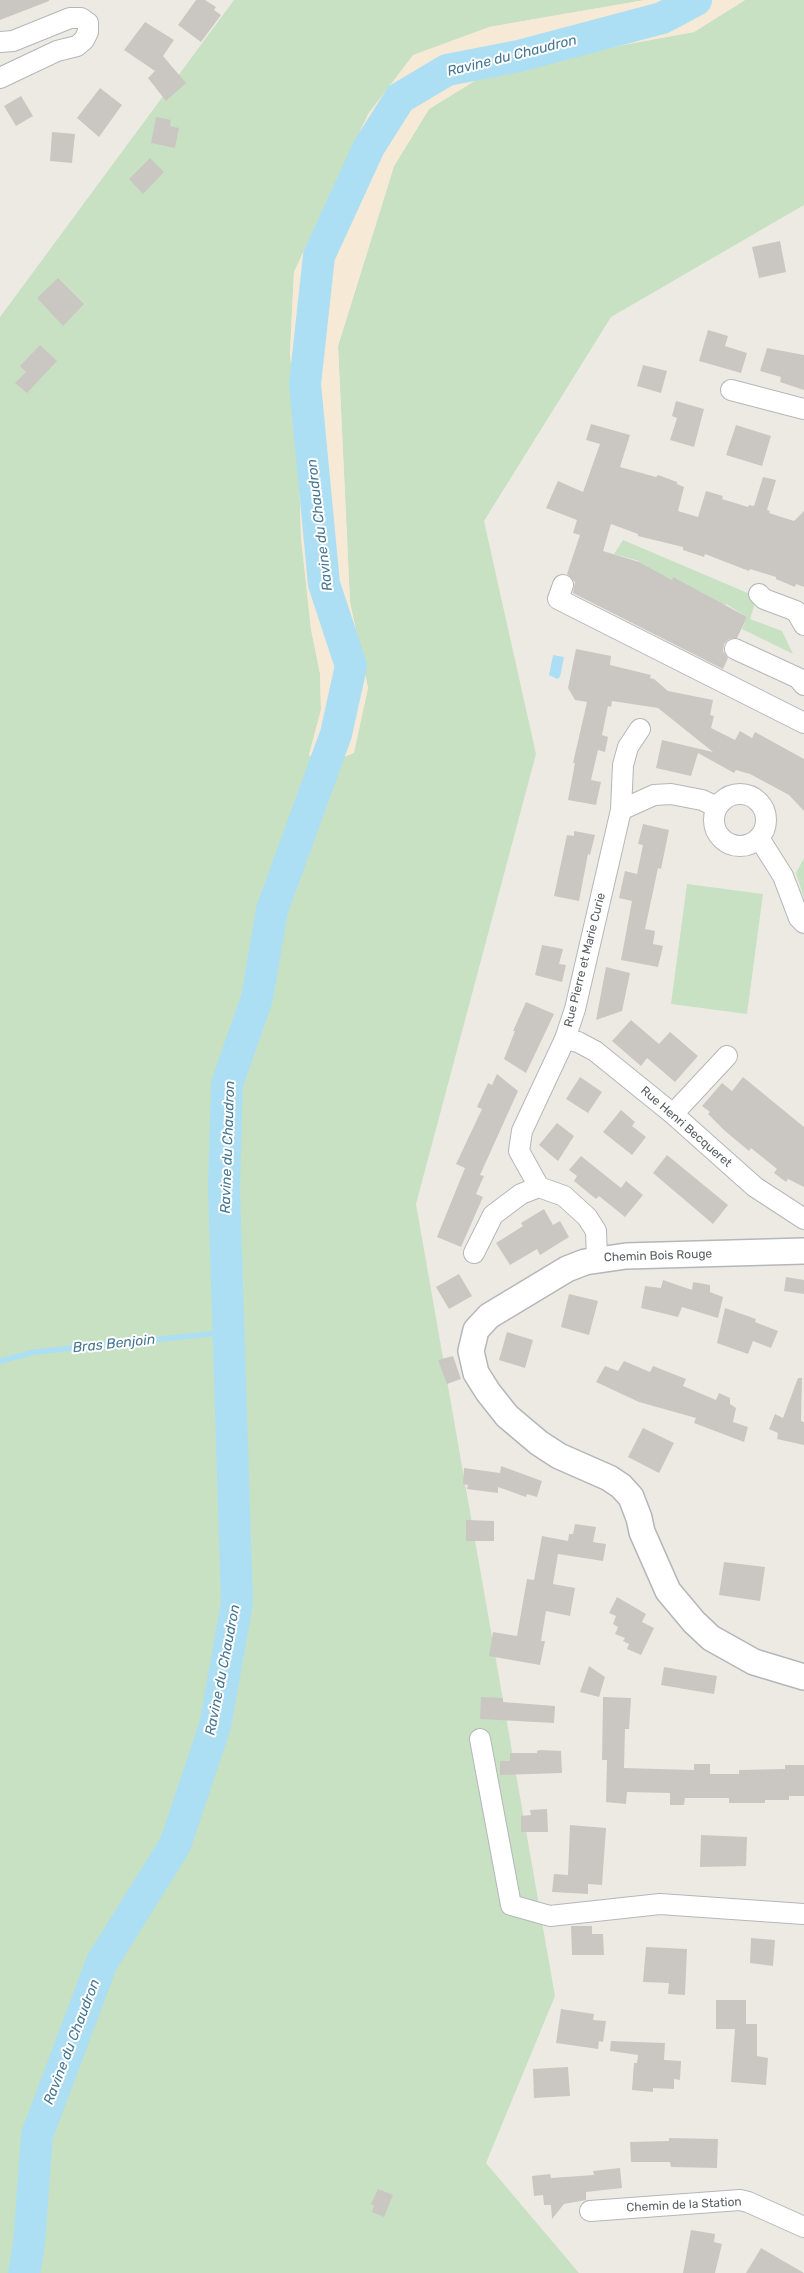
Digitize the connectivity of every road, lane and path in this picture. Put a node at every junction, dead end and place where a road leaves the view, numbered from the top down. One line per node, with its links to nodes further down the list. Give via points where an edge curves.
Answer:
1 (0, 42): 2 (street, via 13,41 70,18 81,18 88,23 88,32 77,46 57,51)
2 (0, 78)
3 (731, 390): 4 (street)
4 (804, 409)
5 (563, 584): 10 (street, via 558,599)
6 (759, 594): 7 (street, via 796,611)
7 (804, 625)
8 (735, 649): 9 (street, via 798,678)
9 (804, 685)
10 (804, 723)
11 (640, 729): 13 (street, Rue Pierre et Marie Curie, via 628,747 623,765)
12 (717, 807): 13 (street, via 702,800 670,794 654,795); 14 (street, via 713,819 716,831 724,841 736,846 748,845); 14 (street, via 725,798 737,794 750,795 766,814 765,827)
13 (621, 810): 16 (street, Rue Pierre et Marie Curie)
14 (759, 838): 15 (street, via 783,876 799,918)
15 (804, 923)
16 (566, 1039): 18 (street, Rue Henri Becqueret, via 595,1051); 19 (street, Rue Pierre et Marie Curie, via 522,1131 519,1151)
17 (727, 1056): 18 (street)
18 (673, 1114): 20 (street, Rue Henri Becqueret, via 755,1187)
19 (539, 1187): 22 (street, via 521,1194 493,1215); 23 (street, via 564,1196 587,1217 596,1231)
20 (804, 1219)
21 (804, 1251): 23 (street, Chemin Bois Rouge)
22 (474, 1253)
23 (596, 1259): 24 (street, Chemin Bois Rouge, via 566,1269 490,1316 476,1330 472,1341 471,1356 476,1373 507,1416 539,1443 622,1486 631,1497 642,1532 668,1591 706,1633 754,1662)
24 (804, 1677)
25 (480, 1739): 26 (street, via 511,1905 550,1916 660,1904)
26 (804, 1914)
27 (590, 2211): 28 (street, Chemin de la Station, via 740,2200)
28 (804, 2227)

